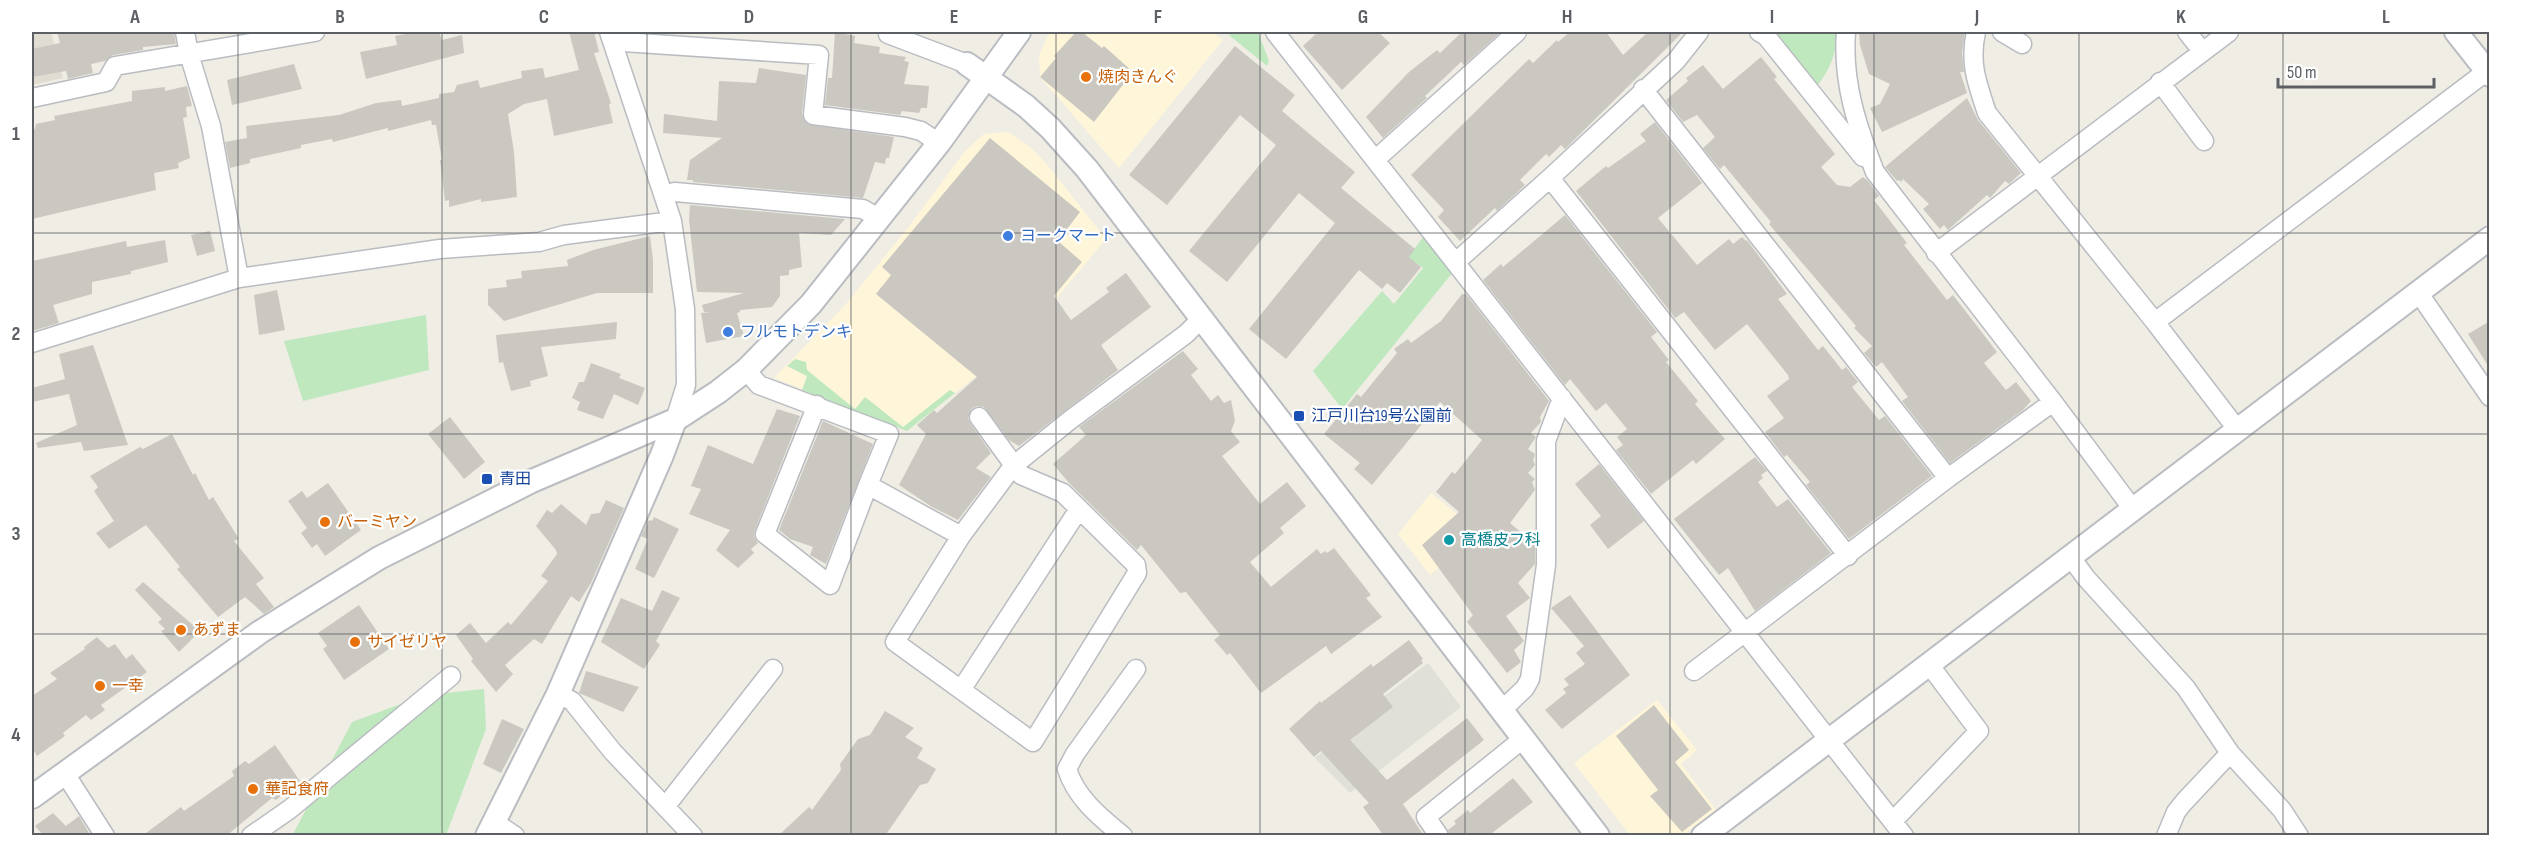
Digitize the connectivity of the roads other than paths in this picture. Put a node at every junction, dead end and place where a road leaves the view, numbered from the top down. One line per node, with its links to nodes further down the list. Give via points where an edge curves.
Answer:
1 (185, 32): 18 (street)
2 (315, 32): 18 (street)
3 (888, 32): 19 (street)
4 (1019, 32): 21 (street)
5 (1275, 32): 27 (street)
6 (1514, 32): 27 (street)
7 (1699, 32): 23 (street, via 1676,61)
8 (1759, 32): 28 (street)
9 (1846, 32): 28 (street, via 1844,54 1851,105)
10 (1976, 32): 29 (street, via 1973,75 1987,113)
11 (2002, 32): 16 (street)
12 (2187, 32): 17 (street)
13 (2229, 32): 17 (street)
14 (2456, 32): 20 (street)
15 (611, 38): 26 (street, via 623,42 819,55 813,115 905,127 921,131); 31 (street)
16 (2022, 44)
17 (2202, 51): 22 (street)
18 (189, 54): 24 (street, via 115,66 106,82); 37 (street, via 211,126)
19 (967, 64): 21 (street)
20 (2488, 73): 40 (street)
21 (986, 78): 26 (street); 39 (street, via 1026,106 1062,141)
22 (2160, 82): 25 (street); 29 (street)
23 (1643, 89): 30 (street); 51 (street)
24 (32, 98)
25 (2204, 141)
26 (939, 143): 32 (street)
27 (1375, 160): 36 (street)
28 (1875, 172): 35 (street)
29 (2038, 174): 35 (street); 40 (street)
30 (1550, 178): 36 (street); 56 (street)
31 (664, 195): 32 (street, via 675,192 863,209); 33 (street)
32 (880, 219): 42 (street, via 811,304)
33 (672, 221): 37 (street, via 564,235 539,242 441,249); 48 (street, via 686,342 686,385)
34 (2488, 243): 38 (street)
35 (1936, 253): 45 (street)
36 (1457, 261): 44 (street)
37 (239, 278): 41 (street)
38 (2418, 292): 43 (street); 49 (street)
39 (1202, 318): 50 (street); 66 (street)
40 (2155, 322): 49 (street)
41 (32, 343)
42 (746, 370): 46 (street, via 759,385); 48 (street)
43 (2490, 397)
44 (1562, 398): 58 (street); 66 (street, via 1546,441 1546,565 1530,679 1526,688)
45 (2053, 402): 51 (street); 53 (street)
46 (817, 405): 52 (street, via 889,434); 52 (street, via 765,534 830,585)
47 (979, 417): 50 (street)
48 (675, 420): 65 (street); 70 (street, via 532,481 379,558 260,632)
49 (2237, 429): 53 (street)
50 (1013, 466): 54 (street, via 1021,475 1063,493); 55 (street)
51 (1948, 477): 56 (street)
52 (868, 485): 55 (street)
53 (2133, 508): 57 (street)
54 (1079, 509): 64 (street); 64 (street, via 1136,565 1137,573 1033,742)
55 (961, 536): 64 (street, via 895,642)
56 (1848, 556): 58 (street)
57 (2070, 556): 59 (street); 69 (street, via 2186,688)
58 (1746, 633): 62 (street); 68 (street)
59 (1928, 663): 68 (street); 74 (street, via 1979,731)
60 (773, 669): 72 (street)
61 (1136, 669): 79 (street, via 1067,769 1083,799)
62 (1694, 671)
63 (451, 676): 76 (street, via 290,809)
64 (961, 690)
65 (558, 694): 72 (street, via 572,701 613,753); 73 (street)
66 (1502, 710): 67 (street)
67 (1524, 738): 80 (street, via 1426,817); 81 (street)
68 (1829, 741): 74 (street); 82 (street)
69 (2230, 753): 83 (street, via 2180,807); 84 (street, via 2282,810)
70 (64, 772): 71 (street); 75 (street)
71 (32, 796)
72 (665, 807): 78 (street)
73 (490, 828): 77 (street)
74 (1898, 828)
75 (105, 836)
76 (251, 836)
77 (515, 836)
78 (693, 836)
79 (1123, 836)
80 (1439, 836)
81 (1598, 836)
82 (1703, 836)
83 (2166, 836)
84 (2299, 836)

